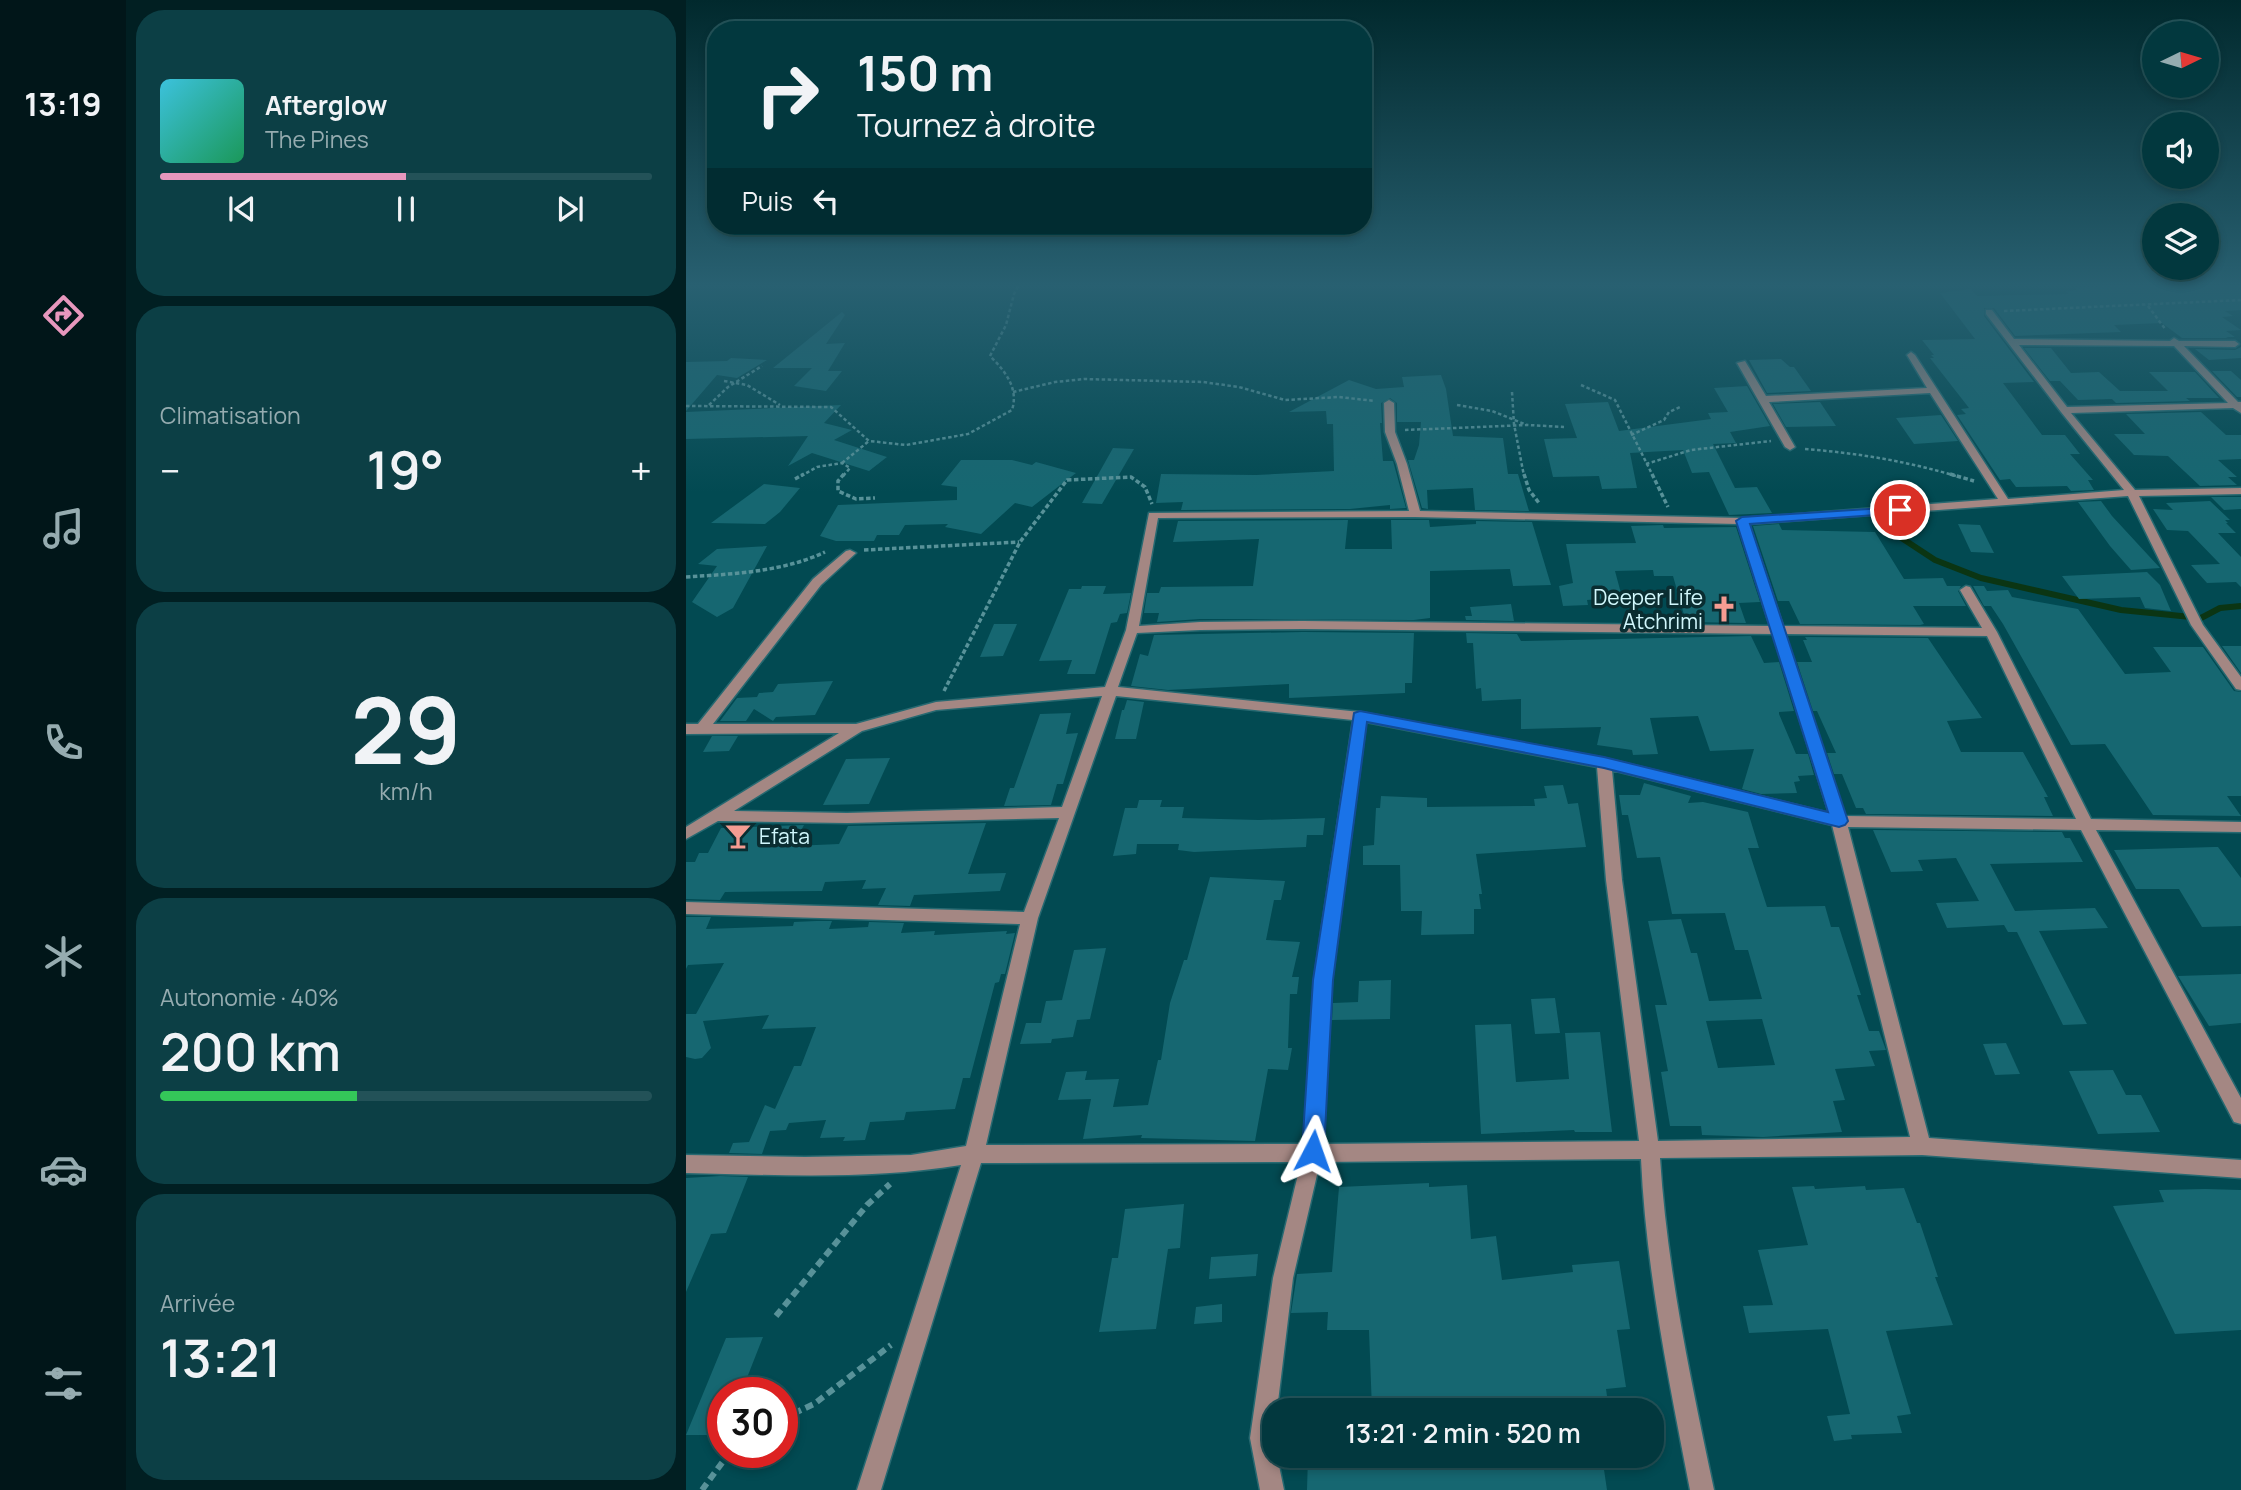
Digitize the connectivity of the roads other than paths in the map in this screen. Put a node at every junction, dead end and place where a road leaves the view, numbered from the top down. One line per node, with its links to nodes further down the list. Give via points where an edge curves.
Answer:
1 (2022, 353): 9 (street)
2 (2185, 353): 8 (street)
3 (1911, 355): 5 (street)
4 (1742, 363): 6 (street)
5 (1933, 390): 6 (street); 13 (street)
6 (1763, 399): 10 (street)
7 (1389, 402): 14 (street, via 1390,432)
8 (2239, 407): 9 (street)
9 (2064, 410): 12 (street)
10 (1788, 443)
11 (2241, 491): 12 (street)
12 (2132, 493): 13 (street); 21 (street, via 2197,625)
13 (2004, 500): 15 (street)
14 (1415, 514): 15 (street); 18 (street, via 1153,515)
15 (1742, 521): 19 (street)
16 (850, 553): 26 (street, via 817,582)
17 (1966, 590): 20 (street)
18 (1132, 630): 19 (street, via 1277,625); 22 (street)
19 (1778, 632): 20 (street); 30 (street)
20 (1991, 632): 31 (street)
21 (2241, 685)
22 (1112, 691): 23 (street); 24 (street, via 936,706); 28 (street)
23 (1360, 716): 27 (street); 39 (street, via 1323,980)
24 (857, 728): 26 (street); 29 (street)
25 (686, 729): 26 (street)
26 (702, 729)
27 (1604, 763): 30 (street); 38 (street, via 1614,880)
28 (1068, 812): 29 (street, via 847,818); 35 (street)
29 (713, 816): 33 (street)
30 (1839, 821): 31 (street); 37 (street)
31 (2086, 825): 32 (street); 36 (street)
32 (2241, 827)
33 (686, 834)
34 (686, 908): 35 (street)
35 (1030, 918): 40 (street)
36 (2241, 1116)
37 (1922, 1146): 38 (street); 42 (street)
38 (1650, 1149): 39 (street); 45 (street, via 1664,1284)
39 (1313, 1151): 40 (street); 44 (street, via 1283,1278 1262,1438)
40 (974, 1154): 41 (street, via 911,1164); 43 (street)
41 (686, 1164)
42 (2241, 1169)
43 (869, 1490)
44 (1272, 1490)
45 (1702, 1490)

